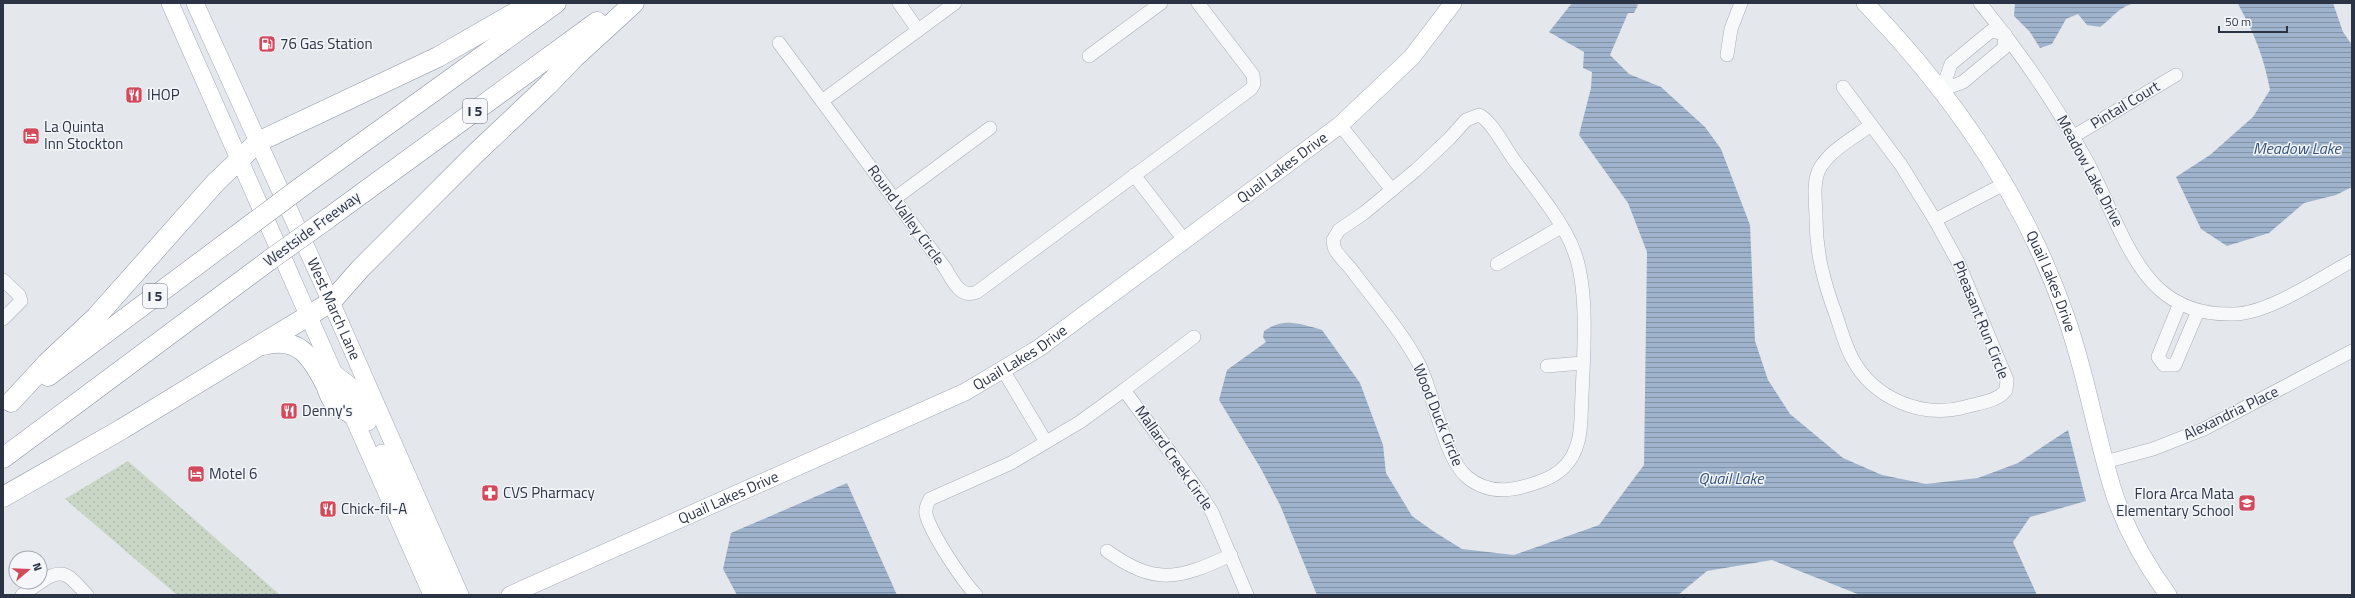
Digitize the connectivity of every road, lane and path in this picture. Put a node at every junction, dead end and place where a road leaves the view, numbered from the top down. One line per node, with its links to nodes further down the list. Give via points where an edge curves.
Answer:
1 (170, 3): 29 (main road, West March Lane)
2 (195, 3): 28 (main road, West March Lane)
3 (532, 3): 28 (highway, via 438,57)
4 (556, 3): 49 (highway, I 5, bridge)
5 (623, 3): 57 (highway, Westside Freeway / I 5, bridge)
6 (634, 3): 40 (highway, via 476,152 360,269)
7 (899, 3): 15 (street)
8 (955, 3): 15 (street)
9 (1161, 3): 19 (street)
10 (1198, 3): 30 (street, Round Valley Circle, via 1253,75 1254,84 1246,95)
11 (1453, 3): 24 (main road, Quail Lakes Drive, via 1412,57)
12 (1741, 3): 18 (street, via 1731,29)
13 (1865, 3): 22 (main road, Quail Lakes Drive, via 1901,40)
14 (1980, 3): 16 (street, Meadow Lake Drive)
15 (918, 30): 23 (street)
16 (2005, 34): 22 (street, via 2004,48 1963,82); 22 (street, via 1991,32 1951,64); 27 (street, Meadow Lake Drive)
17 (779, 43): 23 (street, Round Valley Circle)
18 (1726, 54)
19 (1089, 56)
20 (2176, 75): 27 (street, Pintail Court)
21 (1843, 86): 25 (street, Pheasant Run Circle)
22 (1942, 90): 31 (main road, Quail Lakes Drive, via 1968,125)
23 (822, 101): 33 (street, Round Valley Circle)
24 (1340, 125): 32 (street); 36 (main road, Quail Lakes Drive)
25 (1871, 125): 34 (street, Pheasant Run Circle, via 1901,165); 34 (street, Pheasant Run Circle, via 1824,162 1817,174 1818,256 1824,283 1848,349 1865,377 1892,399 1914,408 1957,409 1998,398 2006,390 2007,385 1978,305)
26 (990, 128): 33 (street)
27 (2074, 136): 41 (street, Meadow Lake Drive, via 2105,193 2139,266 2159,289)
28 (258, 142): 29 (highway); 40 (main road, West March Lane)
29 (239, 159): 43 (main road, West March Lane); 49 (highway)
30 (1134, 175): 33 (street, Round Valley Circle, via 977,292 970,294 957,288); 36 (street)
31 (2004, 184): 34 (street); 58 (main road, Quail Lakes Drive, via 2033,237 2066,316 2084,371)
32 (1392, 190): 35 (street, Wood Duck Circle, via 1449,139 1466,120 1479,115 1493,130); 48 (street, Wood Duck Circle, via 1339,230 1333,240 1334,247 1412,352 1426,380 1454,461 1466,476 1481,486 1502,491 1522,488 1560,472 1573,456 1579,443)
33 (894, 199)
34 (1935, 220)
35 (1561, 227): 38 (street); 48 (street, Wood Duck Circle, via 1574,249 1581,276)
36 (1185, 241): 51 (main road, Quail Lakes Drive, via 1039,348)
37 (2352, 261): 42 (street, Meadow Lake Drive, via 2258,310 2235,314)
38 (1497, 264)
39 (3, 280): 44 (street, via 19,295 21,301)
40 (331, 302): 43 (highway); 66 (main road, West March Lane)
41 (2180, 303): 42 (street, Meadow Lake Drive); 42 (street, via 2158,357 2164,365 2175,365)
42 (2198, 311)
43 (308, 317): 46 (highway); 52 (main road, West March Lane)
44 (3, 319)
45 (1194, 337): 53 (street, Mallard Creek Circle)
46 (261, 346): 55 (highway, via 281,343 294,346 306,353 317,368 333,402); 59 (highway)
47 (2352, 351): 58 (street, Alexandria Place, via 2204,429 2153,449)
48 (1582, 363): 50 (street)
49 (52, 366): 54 (highway, I 5)
50 (1547, 366)
51 (1003, 370): 56 (street); 67 (main road, Quail Lakes Drive, via 942,403)
52 (332, 371): 55 (main road, West March Lane); 65 (main road, via 353,388)
53 (1124, 390): 56 (street, Mallard Creek Circle, via 1080,422); 61 (street, Mallard Creek Circle, via 1196,487 1212,512)
54 (7, 405)
55 (352, 414): 64 (main road, West March Lane)
56 (1046, 442): 68 (street, Mallard Creek Circle, via 993,472 933,497 927,504 926,514 944,549)
57 (3, 458)
58 (2105, 462): 70 (main road, Quail Lakes Drive, via 2119,506 2134,540)
59 (11, 492)
60 (1107, 551): 61 (street, via 1134,569 1162,575 1190,572)
61 (1231, 555): 69 (street, Mallard Creek Circle)
62 (22, 595): 63 (street, via 51,575 57,574 69,577)
63 (87, 595)
64 (432, 595)
65 (446, 595)
66 (460, 595)
67 (510, 595)
68 (976, 595)
69 (1247, 595)
70 (2168, 595)

